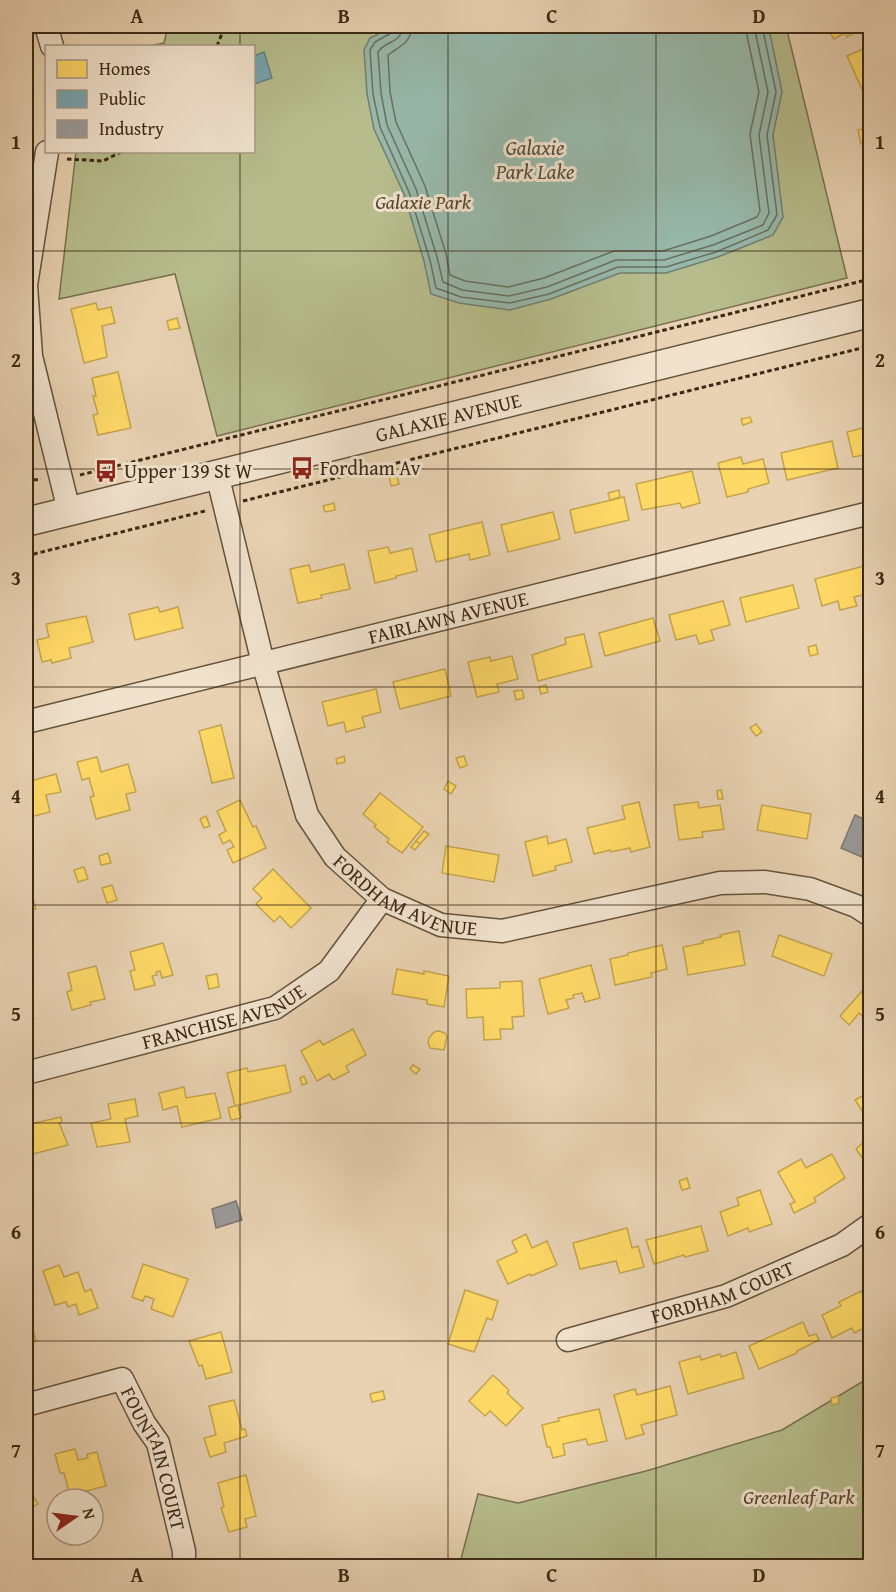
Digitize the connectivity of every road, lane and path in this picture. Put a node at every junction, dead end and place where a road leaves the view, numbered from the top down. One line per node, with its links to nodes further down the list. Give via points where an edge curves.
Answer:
1 (46, 26): 3 (street)
2 (225, 26): 4 (path)
3 (52, 45)
4 (217, 45)
5 (119, 153): 6 (path, via 103,160)
6 (56, 155): 8 (street)
7 (870, 279): 12 (path)
8 (26, 285): 12 (street, via 31,356)
9 (870, 313): 11 (street, GALAXIE AVENUE)
10 (870, 346): 14 (path)
11 (217, 474): 14 (street, FORDHAM AVENUE); 15 (street, GALAXIE AVENUE)
12 (61, 478): 13 (path); 15 (street)
13 (26, 481)
14 (224, 506): 18 (path); 19 (street, FORDHAM AVENUE)
15 (69, 511): 17 (street, GALAXIE AVENUE)
16 (870, 513): 19 (street, FAIRLAWN AVENUE)
17 (26, 522)
18 (26, 556)
19 (263, 663): 20 (street, FAIRLAWN AVENUE); 21 (street, FORDHAM AVENUE, via 307,815 335,857)
20 (26, 722)
21 (382, 898): 22 (street, FORDHAM AVENUE, via 441,924 502,931 720,883 765,882 810,889); 23 (street, FRANCHISE AVENUE, via 329,971 275,1008)
22 (870, 915)
23 (26, 1073)
24 (870, 1226): 25 (street, FORDHAM COURT, via 842,1245 726,1296)
25 (568, 1340)
26 (26, 1405): 27 (street, FOUNTAIN COURT, via 122,1379 158,1443 184,1551)
27 (184, 1566)

